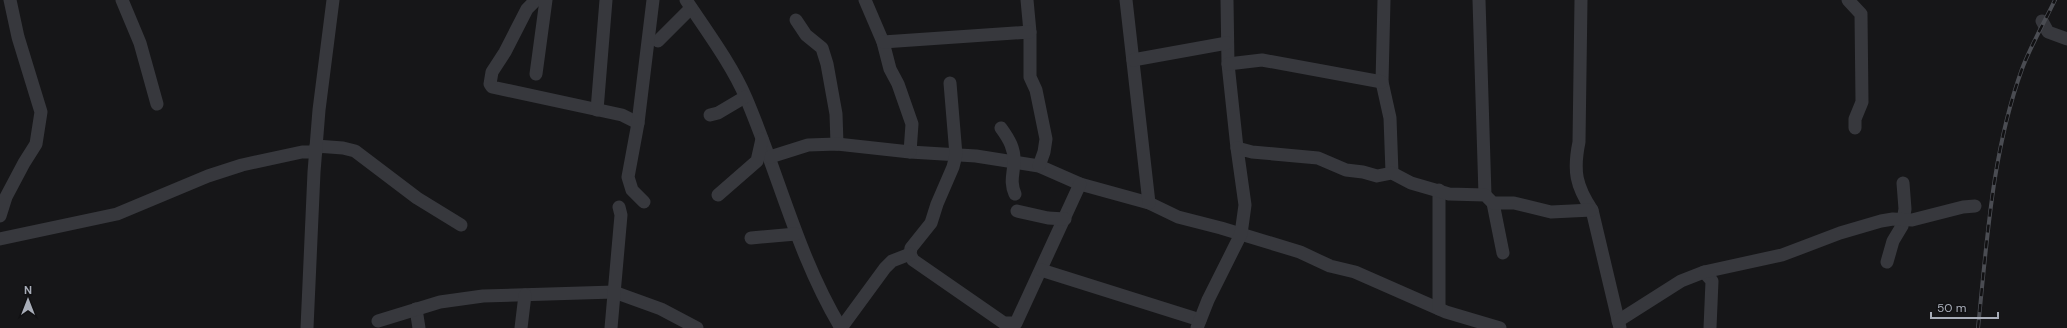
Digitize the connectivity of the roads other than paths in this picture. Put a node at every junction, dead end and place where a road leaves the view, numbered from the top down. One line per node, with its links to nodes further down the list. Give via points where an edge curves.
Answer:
1 (10, 0): 58 (street, via 20,44 41,112 36,144 10,190)
2 (122, 0): 30 (street, via 140,42)
3 (333, 0): 39 (street)
4 (536, 0): 31 (street, via 527,9 492,72 490,84 492,87)
5 (546, 0): 26 (street)
6 (606, 0): 31 (street)
7 (653, 0): 33 (street)
8 (865, 0): 22 (street)
9 (1027, 0): 19 (street)
10 (1126, 0): 24 (street)
11 (1227, 0): 23 (street)
12 (1384, 0): 27 (street)
13 (1479, 0): 51 (street)
14 (1581, 0): 56 (street, via 1579,142 1575,160 1579,187)
15 (1848, 0): 35 (street, via 1861,14 1862,102 1855,119)
16 (688, 4): 21 (street); 29 (street)
17 (796, 20): 37 (street, via 806,35 822,48 836,114)
18 (2042, 21): 20 (street, via 2048,32)
19 (1030, 32): 22 (street); 44 (street, via 1030,77 1036,90 1046,139)
20 (2067, 39)
21 (658, 41)
22 (883, 42): 40 (street, via 890,69 912,124)
23 (1227, 43): 24 (street); 25 (street)
24 (1132, 60): 53 (street)
25 (1228, 64): 27 (street, via 1262,60); 38 (street)
26 (536, 74)
27 (1382, 82): 45 (street, via 1390,118)
28 (950, 83): 41 (street)
29 (746, 97): 32 (street); 36 (street)
30 (158, 104)
31 (597, 110): 33 (street, via 622,115)
32 (710, 116)
33 (638, 123): 52 (street, via 628,177 632,190)
34 (1001, 128): 43 (street, via 1011,142)
35 (1855, 128)
36 (762, 139): 42 (street); 49 (street, via 757,161)
37 (837, 144): 40 (street); 42 (street, via 808,145)
38 (1237, 148): 45 (street, via 1252,152 1318,158 1346,170 1377,176); 63 (street, via 1245,205)
39 (316, 149): 61 (street, via 343,148 355,151 417,198); 65 (street, via 242,164 117,214); 79 (street)
40 (910, 152): 41 (street)
41 (956, 155): 43 (street); 67 (street, via 951,176 931,223 911,248)
42 (770, 157): 62 (street)
43 (1014, 162): 44 (street); 50 (street, via 1011,185)
44 (1039, 166): 47 (street)
45 (1392, 173): 48 (street, via 1412,183)
46 (1903, 183): 60 (street, via 1905,209)
47 (1080, 184): 53 (street); 59 (street)
48 (1439, 190): 51 (street, via 1449,194); 74 (street)
49 (718, 194)
50 (1015, 194)
51 (1489, 199): 56 (street, via 1551,212); 66 (street)
52 (644, 202)
53 (1149, 203): 63 (street, via 1178,217)
54 (1975, 206): 60 (street)
55 (619, 207): 71 (street, via 621,215)
56 (1592, 210): 77 (street)
57 (1017, 211): 59 (street)
58 (0, 216)
59 (1065, 219): 69 (street)
60 (1902, 220): 68 (street, via 1902,226); 70 (street, via 1881,221 1840,233 1782,256)
61 (462, 225)
62 (796, 234): 64 (street); 84 (street, via 827,305)
63 (1241, 234): 74 (street, via 1300,252 1330,266 1355,272); 76 (street)
64 (751, 238)
65 (0, 239)
66 (1503, 253)
67 (910, 254): 69 (street, via 917,263 1008,325 1016,323); 84 (street, via 892,261 885,268)
68 (1887, 262)
69 (1041, 270): 76 (street)
70 (1704, 272): 77 (street, via 1681,281); 86 (street, via 1712,281)
71 (614, 292): 72 (street); 82 (street); 83 (street, via 661,309)
72 (525, 294): 73 (street, via 483,296 440,302); 81 (street)
73 (416, 309): 75 (street); 80 (street)
74 (1439, 309): 78 (street)
75 (378, 321)
76 (1198, 324)
77 (1619, 324)
78 (1476, 325): 85 (street)
79 (307, 328)
80 (419, 328)
81 (521, 328)
82 (611, 328)
83 (697, 328)
84 (841, 328)
85 (1500, 328)
86 (1710, 328)

